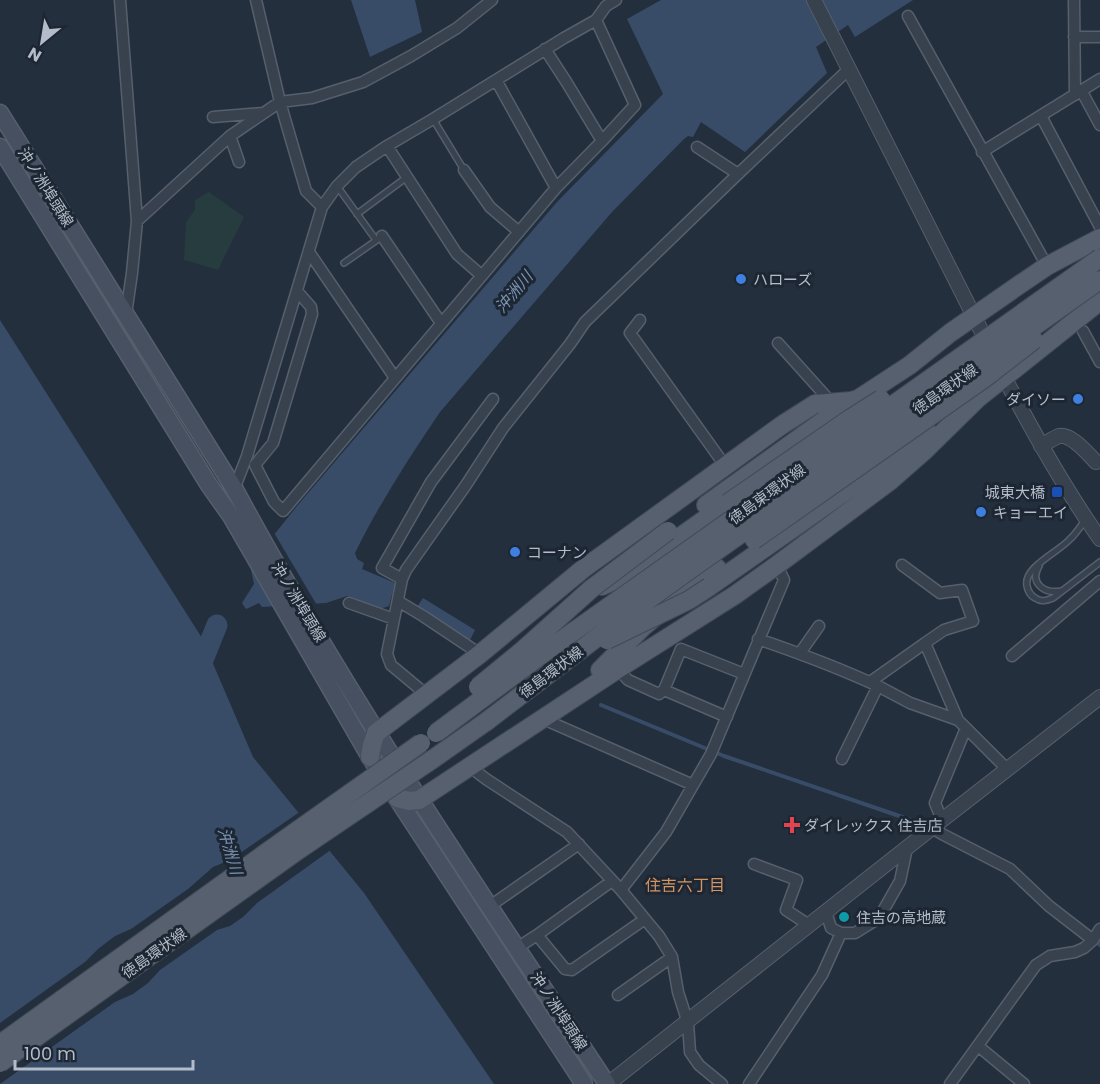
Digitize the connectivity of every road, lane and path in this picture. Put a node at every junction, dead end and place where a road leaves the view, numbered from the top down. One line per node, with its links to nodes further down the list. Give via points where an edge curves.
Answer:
1 (120, 0): 37 (street)
2 (256, 0): 16 (street)
3 (492, 0): 16 (street, via 457,28 363,82 312,98)
4 (616, 0): 8 (street)
5 (814, 0): 12 (street)
6 (1074, 0): 9 (street)
7 (909, 16): 28 (street)
8 (596, 20): 11 (street); 24 (street, via 635,105)
9 (1074, 37): 10 (street); 15 (street)
10 (1100, 37)
11 (545, 49): 14 (street); 24 (street)
12 (846, 63): 31 (street); 53 (street)
13 (1100, 79): 15 (street)
14 (496, 80): 21 (street); 34 (street)
15 (1078, 92): 19 (street); 22 (street)
16 (280, 102): 18 (street); 35 (street, via 306,191)
17 (0, 113): 52 (main road, 沖ノ洲埠頭線)
18 (264, 113): 20 (street); 23 (street)
19 (1041, 116): 28 (street); 38 (street)
20 (213, 117)
21 (433, 119): 25 (street); 30 (lane)
22 (1100, 125)
23 (230, 136): 29 (street); 37 (street)
24 (602, 141): 34 (street)
25 (387, 146): 32 (street); 33 (street)
26 (0, 147): 68 (main road, 沖ノ洲埠頭線)
27 (697, 147): 31 (street)
28 (982, 152): 45 (street)
29 (239, 162)
30 (464, 170): 39 (street, via 490,207)
31 (738, 174): 78 (street, via 585,322 503,428)
32 (407, 177): 36 (lane); 46 (street, via 457,254)
33 (337, 186): 35 (street); 36 (lane)
34 (556, 188): 39 (street)
35 (322, 207): 42 (street)
36 (357, 214): 40 (lane)
37 (137, 221): 52 (street)
38 (1100, 226)
39 (519, 232): 46 (street)
40 (379, 238): 44 (lane); 55 (street)
41 (1100, 238): 45 (main road)
42 (309, 252): 49 (street); 59 (street)
43 (1100, 258): 50 (main road, 徳島東環状線, bridge)
44 (344, 262)
45 (1047, 266): 53 (main road)
46 (481, 275): 55 (street)
47 (1100, 280): 99 (main road, 徳島環状線, bridge, via 691,569)
48 (1100, 285): 98 (main road, bridge, via 986,378 666,606 593,677)
49 (297, 291): 59 (street, via 312,314 273,443 255,465 283,511); 69 (street)
50 (1043, 299): 88 (main road, bridge, via 851,418 626,575 526,623); 102 (main road, 徳島東環状線, bridge)
51 (1100, 301): 60 (main road, 徳島環状線)
52 (126, 315): 69 (main road, 沖ノ洲埠頭線)
53 (973, 316): 60 (street); 63 (main road, via 910,365)
54 (640, 320): 67 (street, via 630,333)
55 (441, 323): 59 (street)
56 (1083, 331): 58 (street)
57 (778, 343): 64 (street)
58 (1100, 362)
59 (395, 378)
60 (1005, 378): 62 (main road, 徳島環状線); 65 (street)
61 (493, 399): 78 (street, via 431,482 382,568)
62 (977, 399): 76 (main road, 徳島環状線, via 890,481); 99 (main road, bridge, via 709,587 558,668)
63 (851, 401): 64 (main road); 102 (main road, bridge, via 591,589 477,687)
64 (831, 402): 67 (main road, via 815,404)
65 (1041, 446): 66 (street, via 1055,437 1069,437); 71 (street)
66 (1098, 463)
67 (726, 466): 88 (main road, via 583,569)
68 (209, 485): 69 (street); 70 (main road, 沖ノ洲埠頭線)
69 (234, 488): 70 (street); 72 (main road, 沖ノ洲埠頭線)
70 (231, 516): 72 (main road, 沖ノ洲埠頭線)
71 (1086, 519): 73 (street); 74 (lane, via 1070,540)
72 (252, 538): 83 (main road, 沖ノ洲埠頭線)
73 (1100, 539)
74 (1042, 561): 80 (lane, via 1035,577 1038,583 1053,593); 80 (lane, via 1027,578 1031,595 1041,601)
75 (1100, 562): 80 (lane)
76 (777, 565): 86 (street, via 784,580); 91 (main road, 徳島環状線)
77 (902, 565): 87 (street, via 940,593 962,590 973,621 944,630)
78 (402, 579): 81 (street)
79 (1100, 581): 90 (street)
80 (1062, 591)
81 (398, 601): 84 (street); 88 (street)
82 (349, 603): 84 (street)
83 (296, 612): 101 (main road, 沖ノ洲埠頭線); 103 (main road, 沖ノ洲埠頭線)
84 (394, 619): 95 (street, via 387,654 391,665)
85 (819, 626): 89 (street)
86 (758, 639): 89 (street); 92 (street)
87 (925, 643): 93 (street); 100 (street)
88 (482, 652): 95 (main road)
89 (800, 653): 93 (street)
90 (1012, 656)
91 (618, 669): 94 (street, via 628,680 659,694); 98 (main road, 徳島環状線)
92 (744, 674): 94 (street, via 681,649); 97 (street)
93 (874, 684): 100 (street); 104 (street)
94 (664, 690): 97 (street)
95 (427, 695): 101 (main road)
96 (1100, 698): 106 (street)
97 (727, 717): 107 (street)
98 (541, 718): 105 (main road, 徳島環状線); 107 (street)
99 (487, 721): 130 (main road, 徳島環状線, bridge)
100 (962, 724): 106 (street); 110 (street, via 934,803)
101 (376, 733): 103 (main road); 109 (main road, 沖ノ洲埠頭線)
102 (428, 738): 128 (main road, 徳島環状線, bridge)
103 (370, 757): 108 (main road, 沖ノ洲埠頭線)
104 (842, 759)
105 (469, 766): 109 (main road, 徳島環状線); 111 (street)
106 (1008, 770): 110 (street)
107 (693, 785): 115 (street, via 666,832)
108 (397, 798): 109 (main road); 131 (main road, 沖ノ洲埠頭線)
109 (419, 800): 116 (main road, 沖ノ洲埠頭線)
110 (937, 824): 112 (street); 123 (street, via 942,834 1010,869)
111 (579, 844): 114 (street); 116 (street)
112 (907, 848): 117 (street); 121 (street, via 900,881 879,918 855,933)
113 (754, 864): 119 (street, via 797,880 786,910)
114 (612, 881): 115 (street); 122 (street)
115 (621, 890): 118 (street)
116 (490, 906): 124 (main road, 沖ノ洲埠頭線)
117 (826, 912): 119 (street); 121 (street, via 831,928)
118 (645, 919): 122 (street, via 573,970 565,969); 125 (street)
119 (809, 925): 127 (street)
120 (1100, 929): 123 (street)
121 (842, 933): 134 (street, via 822,975)
122 (537, 935): 124 (street)
123 (1093, 940): 129 (street, via 1075,952 1050,956 1036,964)
124 (517, 948): 132 (main road, 沖ノ洲埠頭線)
125 (672, 957): 126 (street); 127 (street)
126 (618, 995)
127 (688, 1023): 132 (street); 133 (street, via 690,1053)
128 (0, 1044)
129 (978, 1046): 135 (street); 136 (street)
130 (0, 1063)
131 (584, 1084)
132 (608, 1084)
133 (722, 1084)
134 (749, 1084)
135 (950, 1084)
136 (1024, 1084)

